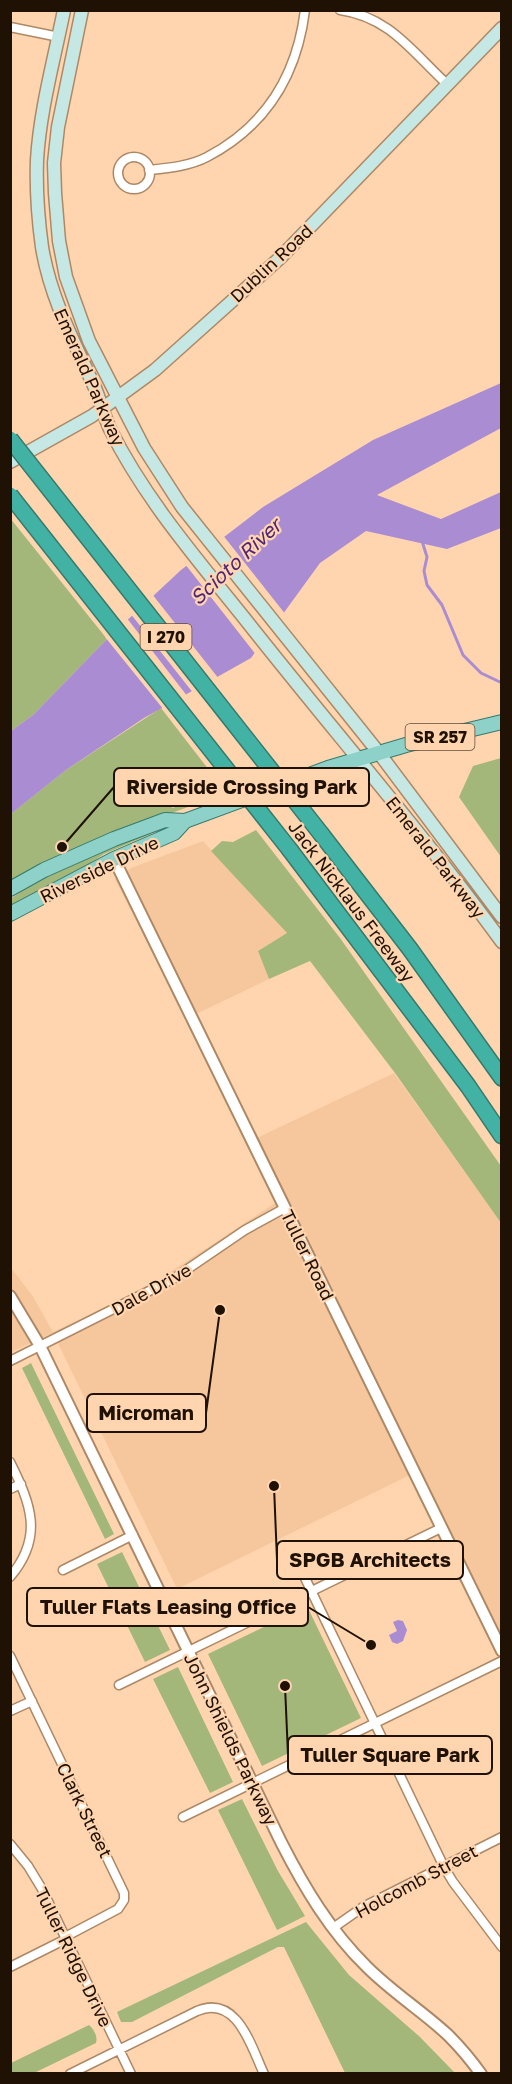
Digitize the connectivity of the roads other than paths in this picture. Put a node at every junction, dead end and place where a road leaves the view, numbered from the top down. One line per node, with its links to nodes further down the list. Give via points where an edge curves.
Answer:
1 (64, 10): 7 (main road, Emerald Parkway)
2 (82, 10): 10 (main road, Emerald Parkway, via 58,127 54,163 56,217 76,309)
3 (304, 10): 9 (street, via 292,67 269,106 239,136 206,157)
4 (340, 10): 8 (street, via 381,23)
5 (10, 27): 7 (street)
6 (501, 28): 8 (main road, Dublin Road)
7 (59, 37): 11 (main road, Emerald Parkway, via 37,160 42,248 59,308)
8 (447, 84): 10 (main road, Dublin Road, via 280,258 155,370)
9 (149, 170)
10 (118, 397): 11 (main road, Dublin Road); 16 (main road, Emerald Parkway, via 144,448 195,524)
11 (102, 410): 13 (main road, Dublin Road); 17 (main road, Emerald Parkway, via 126,458 184,543)
12 (10, 439): 24 (highway, Jack Nicklaus Freeway / I 270, bridge, via 410,949)
13 (10, 462)
14 (10, 495): 25 (highway, Jack Nicklaus Freeway / I 270, bridge, via 290,850 468,1086)
15 (501, 722): 16 (main road, Riverside Drive / SR 257)
16 (379, 753): 17 (main road, Riverside Drive / SR 257); 22 (main road, Emerald Parkway)
17 (358, 759): 18 (main road, Riverside Drive / SR 257); 23 (main road, Emerald Parkway)
18 (185, 821): 19 (main road, Riverside Drive / SR 257, via 174,833); 20 (main road, Riverside Drive / SR 257, via 165,820 114,839)
19 (114, 859): 21 (main road, Riverside Drive / SR 257); 26 (street, Tuller Road)
20 (10, 889)
21 (10, 914)
22 (501, 917)
23 (501, 942)
24 (501, 1078)
25 (501, 1136)
26 (285, 1208): 28 (street, Dale Drive, via 173,1279); 33 (street, Tuller Road)
27 (10, 1296): 28 (street, John Shields Parkway)
28 (40, 1346): 29 (street, Dale Drive); 34 (street, John Shields Parkway)
29 (10, 1361)
30 (10, 1462): 31 (street)
31 (21, 1484): 32 (street); 37 (street, via 30,1506 32,1528 25,1555)
32 (10, 1489)
33 (441, 1528): 38 (street); 40 (street, Tuller Road)
34 (133, 1535): 36 (street); 39 (street, John Shields Parkway)
35 (293, 1553): 38 (street)
36 (63, 1570)
37 (10, 1577)
38 (311, 1591): 39 (street); 46 (street)
39 (188, 1651): 43 (street); 47 (street, John Shields Parkway)
40 (501, 1651)
41 (10, 1656): 44 (street, Clark Street)
42 (501, 1661): 46 (street)
43 (119, 1685)
44 (32, 1701): 45 (street); 53 (street, Clark Street, via 124,1893 118,1909)
45 (10, 1711)
46 (376, 1723): 47 (street); 51 (street)
47 (252, 1783): 48 (street); 52 (street, John Shields Parkway, via 294,1868)
48 (183, 1817)
49 (501, 1837): 51 (street, Holcomb Street)
50 (10, 1844): 53 (street, Tuller Ridge Drive, via 37,1880)
51 (444, 1867): 52 (street, Holcomb Street, via 363,1907); 54 (street)
52 (333, 1928): 60 (street, John Shields Parkway, via 374,1973 448,2036)
53 (66, 1938): 55 (street, Clark Street); 56 (street, Tuller Ridge Drive)
54 (501, 1947)
55 (10, 1967)
56 (119, 2049): 57 (street); 58 (street, Tuller Ridge Drive); 59 (street, via 197,2011 219,2008 241,2025)
57 (70, 2073)
58 (131, 2073)
59 (264, 2073)
60 (481, 2073)

